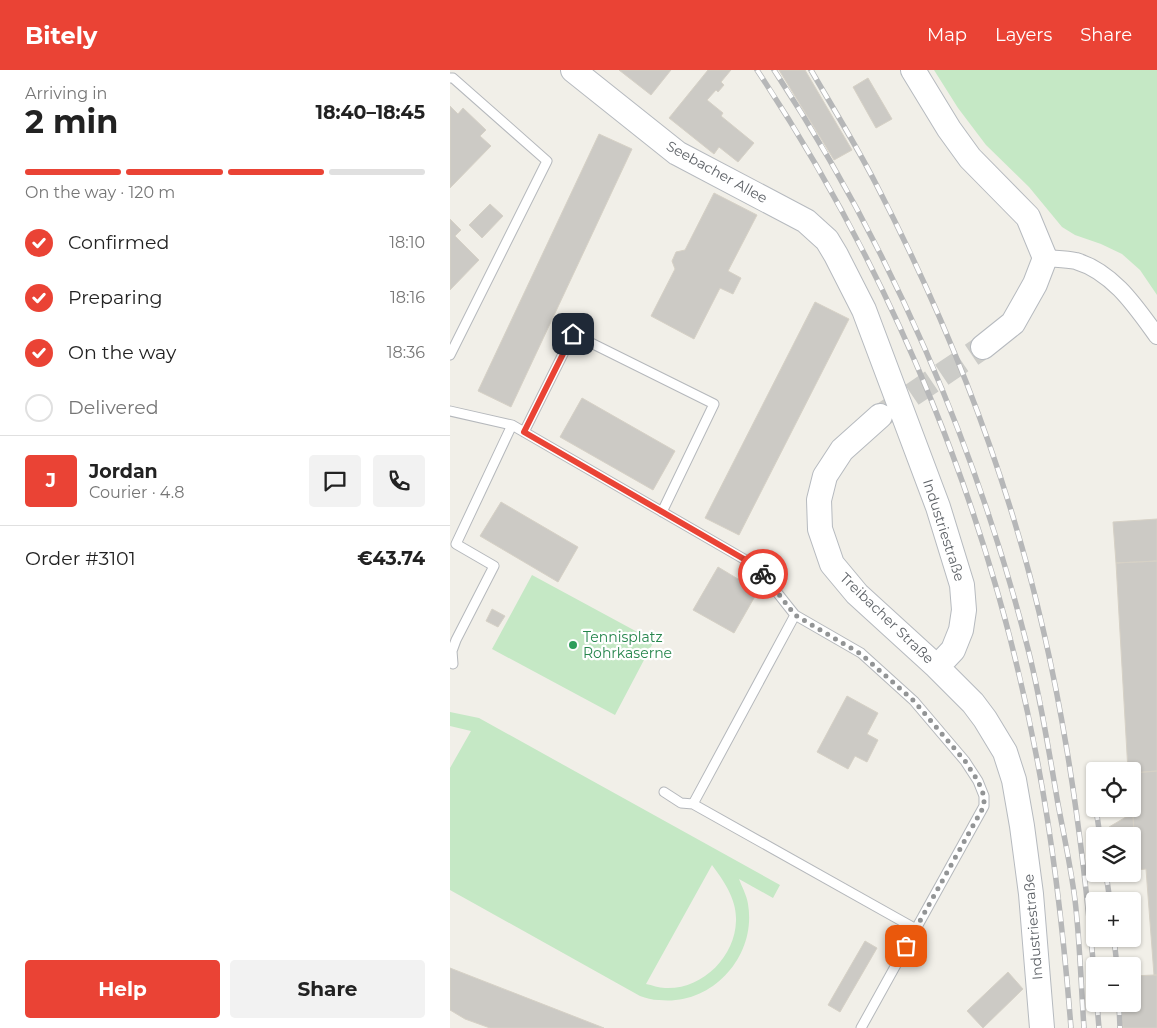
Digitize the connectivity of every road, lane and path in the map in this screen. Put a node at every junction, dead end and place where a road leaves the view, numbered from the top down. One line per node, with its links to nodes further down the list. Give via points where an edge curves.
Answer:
1 (573, 70): 4 (street, Seebacher Allee, via 677,153 806,221 827,240)
2 (914, 70): 5 (street, via 970,158 1028,217)
3 (452, 75): 8 (lane, via 547,161)
4 (836, 255): 16 (street, Industriestraße, via 864,310 938,507 962,585 964,610 961,630 953,650)
5 (1045, 258): 6 (street, via 1076,261 1116,284); 7 (street, via 1035,284 1013,322)
6 (1157, 336)
7 (983, 347)
8 (450, 355)
9 (450, 412): 11 (lane)
10 (880, 416): 16 (street, Treibacher Straße, via 842,450 825,476 819,500 820,529 838,572 857,594)
11 (512, 425): 12 (lane); 15 (lane, via 456,544 494,566 456,640 452,651)
12 (524, 432): 13 (lane); 13 (lane, via 573,334 714,404)
13 (662, 512): 14 (lane, via 756,566)
14 (795, 615): 18 (lane); 19 (lane, via 861,654 914,701 965,761 984,796 984,806)
15 (454, 664)
16 (937, 667): 21 (street, Industriestraße, via 973,702 985,719 1005,752 1014,780 1031,894)
17 (664, 792): 18 (lane, via 682,803)
18 (693, 804): 19 (lane)
19 (916, 929): 20 (lane)
20 (861, 1028)
21 (1042, 1028)

